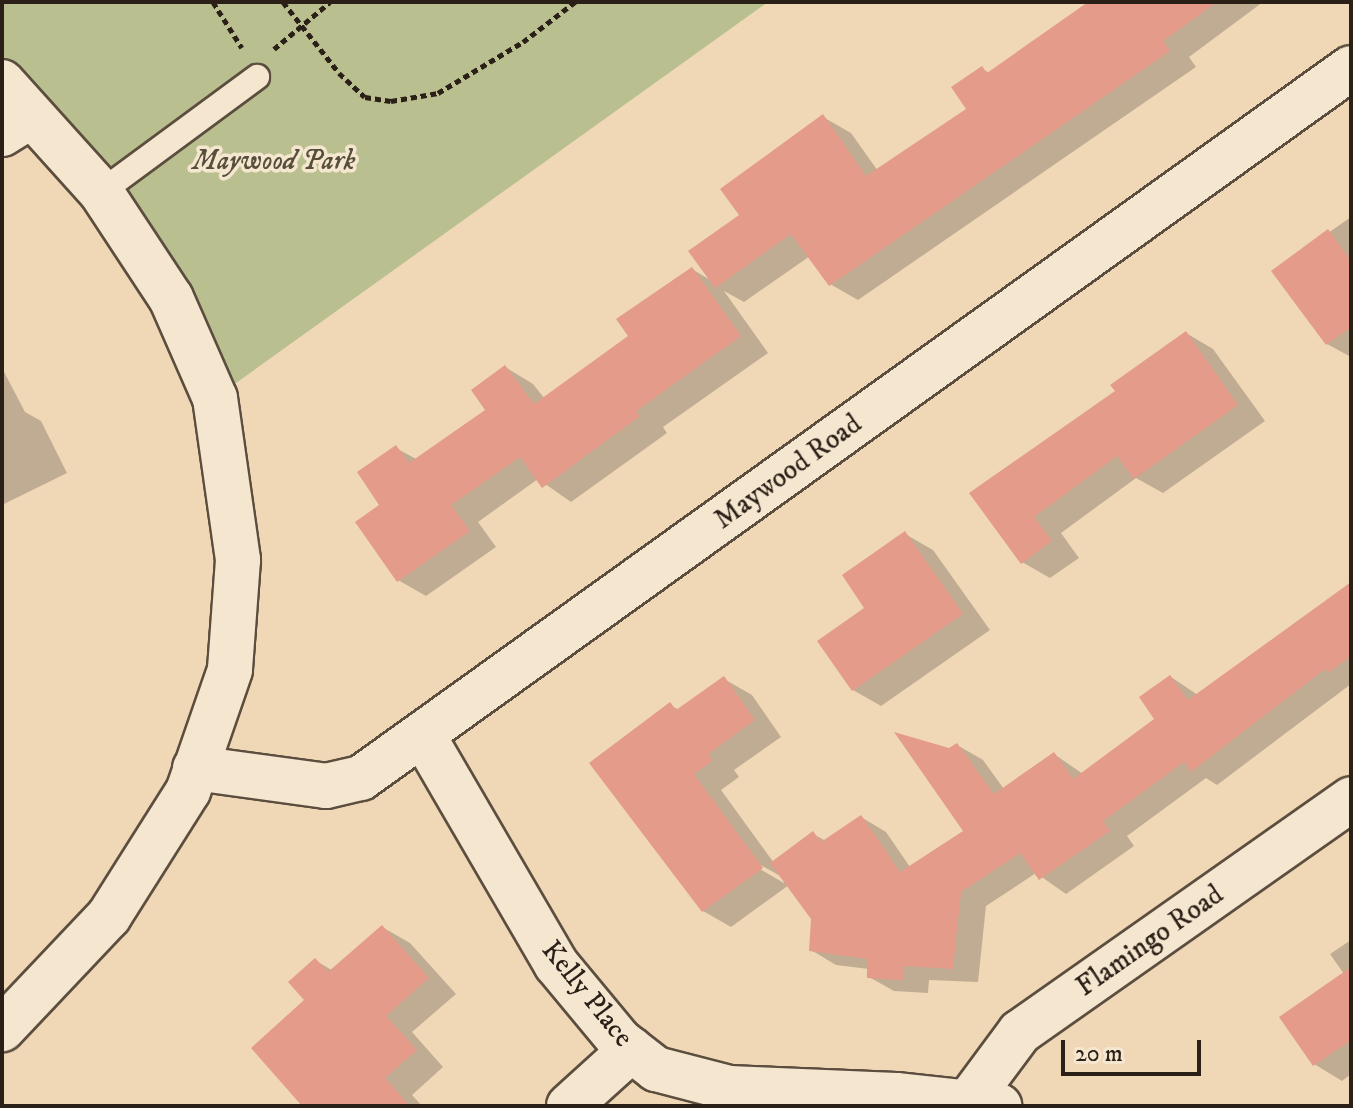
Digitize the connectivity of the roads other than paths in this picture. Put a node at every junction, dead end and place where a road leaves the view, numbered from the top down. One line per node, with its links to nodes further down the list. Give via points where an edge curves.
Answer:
1 (1351, 68): 6 (street, Maywood Road)
2 (257, 77): 5 (lane)
3 (2, 82): 4 (street)
4 (16, 125): 5 (street)
5 (101, 192): 7 (street, via 171,298 215,398 223,438 238,560 236,620 230,670)
6 (424, 737): 7 (street, Maywood Road, via 361,778 326,786); 10 (street, Kelly Place, via 556,964)
7 (195, 768): 9 (street, via 166,831 109,916)
8 (1351, 799): 11 (street, Flamingo Road, via 1020,1032)
9 (2, 1029)
10 (631, 1050): 11 (street, Kelly Place, via 656,1069 729,1088); 12 (street)
11 (983, 1104)
12 (569, 1106)

